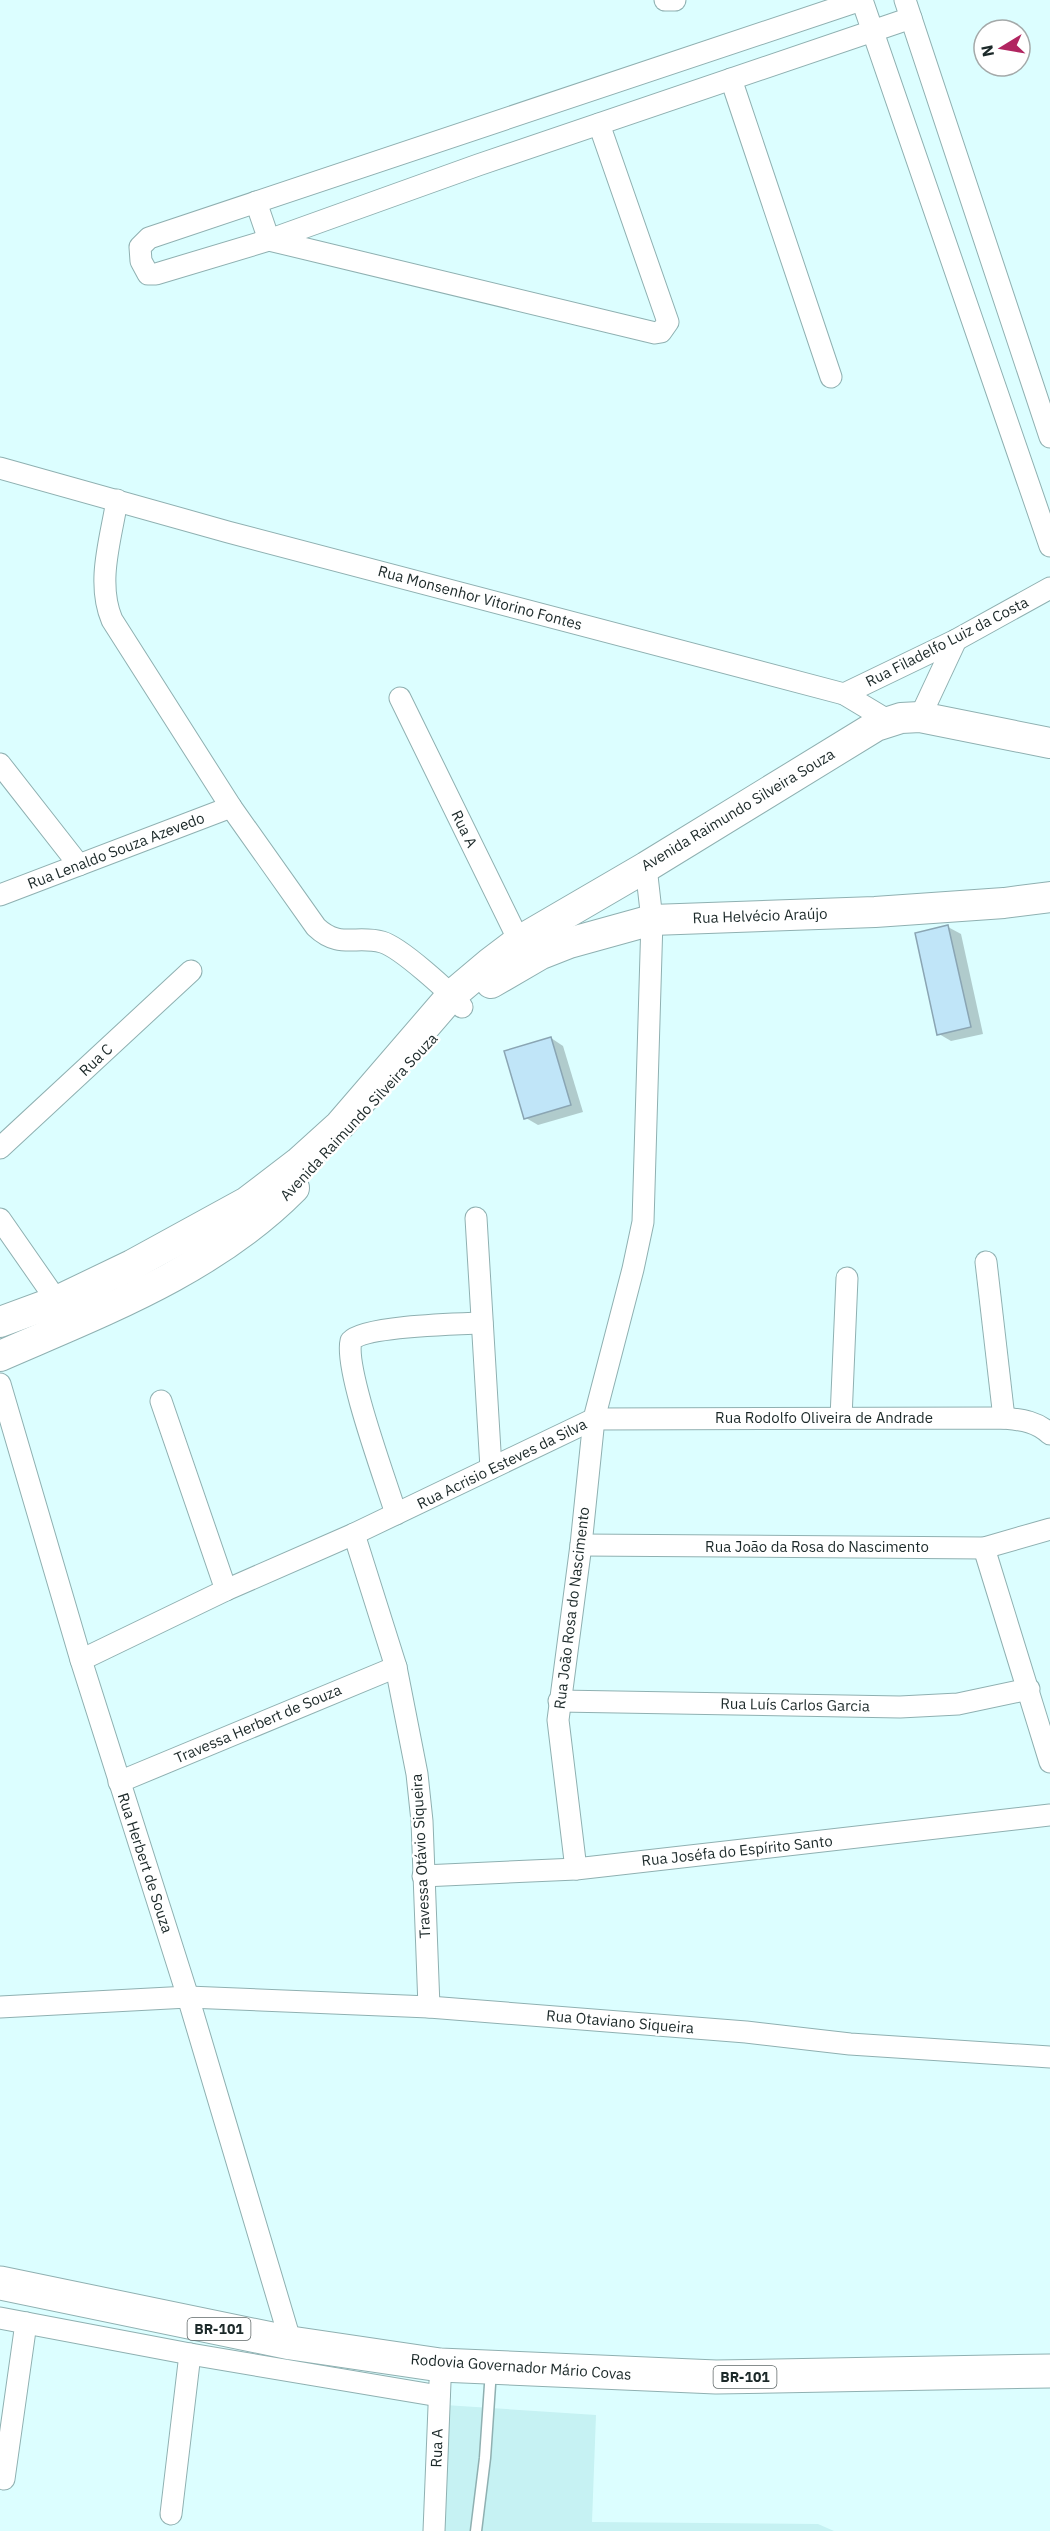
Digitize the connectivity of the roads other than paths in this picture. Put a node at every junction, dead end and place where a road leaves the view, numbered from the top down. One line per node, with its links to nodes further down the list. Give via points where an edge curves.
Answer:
1 (665, 0): 2 (street)
2 (675, 0)
3 (861, 0): 5 (street); 8 (street)
4 (908, 9): 5 (street); 13 (street)
5 (872, 31): 6 (street); 16 (street)
6 (731, 79): 7 (street); 12 (street)
7 (599, 123): 9 (street); 11 (street, via 668,322 661,332)
8 (467, 134): 9 (street); 10 (street)
9 (478, 165): 11 (street)
10 (256, 202): 11 (street); 11 (street, via 145,240 140,247 141,261 145,271 156,274)
11 (268, 240)
12 (831, 377)
13 (1050, 437)
14 (0, 468): 15 (street, Rua Monsenhor Vitorino Fontes)
15 (117, 500): 19 (street, Rua Monsenhor Vitorino Fontes); 25 (street, via 105,573 106,606)
16 (1050, 546)
17 (1050, 588): 18 (street, Rua Filadelfo Luiz da Costa)
18 (956, 640): 19 (street, Rua Filadelfo Luiz da Costa); 21 (street)
19 (844, 694): 22 (street, Rua Monsenhor Vitorino Fontes)
20 (400, 698): 33 (street, Rua A)
21 (920, 717): 22 (street); 23 (street)
22 (882, 723): 27 (street, Avenida Raimundo Silveira Souza)
23 (1050, 743)
24 (0, 764): 26 (street)
25 (231, 807): 26 (street, Rua Lenaldo Souza Azevedo); 36 (street, via 325,935 341,940 385,942)
26 (79, 865): 28 (street, Rua Lenaldo Souza Azevedo)
27 (646, 867): 29 (street, Avenida Raimundo Silveira Souza); 31 (street, Rua Acrisio Esteves da Silva)
28 (0, 895)
29 (599, 895): 32 (street); 33 (street, Avenida Raimundo Silveira Souza)
30 (1050, 897): 31 (street, Rua Helvécio Araújo, via 875,912)
31 (652, 920): 32 (street, Rua Helvécio Araújo); 50 (street, Rua Acrisio Esteves da Silva, via 643,1222)
32 (614, 930): 33 (street, Rua Helvécio Araújo)
33 (524, 951): 35 (street, Rua Helvécio Araújo); 36 (street, Avenida Raimundo Silveira Souza)
34 (191, 971): 37 (street, Rua C)
35 (483, 988): 36 (street, Avenida Raimundo Silveira Souza)
36 (457, 1001): 42 (street, Avenida Raimundo Silveira Souza, via 340,1125 273,1184 211,1223); 45 (street, Avenida Raimundo Silveira Souza, via 330,1152 288,1195 229,1244 115,1306)
37 (0, 1148)
38 (476, 1218): 44 (street)
39 (0, 1219): 42 (street)
40 (986, 1262): 49 (street)
41 (847, 1278): 48 (street)
42 (57, 1300): 43 (street, Avenida Raimundo Silveira Souza)
43 (0, 1322)
44 (482, 1323): 52 (street); 53 (street, via 383,1330 358,1335 351,1341 355,1381)
45 (0, 1356)
46 (0, 1384): 59 (street, Rua Herbert de Souza)
47 (161, 1401): 58 (street)
48 (841, 1418): 49 (street, Rua Rodolfo Oliveira de Andrade); 50 (street, Rua Rodolfo Oliveira de Andrade)
49 (1004, 1418): 51 (street, Rua Rodolfo Oliveira de Andrade, via 1038,1424)
50 (594, 1419): 52 (street, Rua Acrisio Esteves da Silva); 56 (street, Rua João Rosa do Nascimento)
51 (1050, 1434)
52 (491, 1468): 53 (street, Rua Acrisio Esteves da Silva)
53 (396, 1514): 55 (street, Rua Acrisio Esteves da Silva)
54 (1050, 1529): 57 (street, Rua João da Rosa do Nascimento)
55 (354, 1534): 58 (street, Rua Acrisio Esteves da Silva); 60 (street, Travessa Otávio Siqueira)
56 (581, 1545): 57 (street, Rua João da Rosa do Nascimento); 62 (street, Rua João Rosa do Nascimento)
57 (984, 1548): 61 (street)
58 (226, 1590): 59 (street, Rua Acrisio Esteves da Silva)
59 (81, 1660): 64 (street, Rua Herbert de Souza)
60 (396, 1667): 64 (street, Travessa Herbert de Souza); 67 (street, Travessa Otávio Siqueira, via 417,1773)
61 (1029, 1689): 62 (street, Rua Luís Carlos Garcia, via 957,1704 900,1707); 63 (street)
62 (559, 1701): 66 (street, Rua João Rosa do Nascimento)
63 (1050, 1762)
64 (119, 1782): 68 (street, Rua Herbert de Souza)
65 (1050, 1815): 66 (street, Rua Joséfa do Espírito Santo)
66 (576, 1869): 67 (street, Rua Joséfa do Espírito Santo)
67 (423, 1876): 70 (street, Travessa Otávio Siqueira)
68 (188, 1997): 69 (street, Rua Otaviano Siqueira); 70 (street, Rua Otaviano Siqueira); 75 (street, Rua Herbert de Souza)
69 (0, 2007)
70 (429, 2007): 71 (street, Rua Otaviano Siqueira, via 850,2044)
71 (1050, 2057)
72 (0, 2283): 75 (highway, Rodovia Governador Mário Covas / BR-101)
73 (0, 2318): 74 (street)
74 (26, 2323): 76 (street); 80 (street)
75 (291, 2343): 79 (highway, Rodovia Governador Mário Covas / BR-101)
76 (190, 2354): 79 (street); 81 (street)
77 (491, 2367): 78 (highway, Rodovia Governador Mário Covas / BR-101, via 716,2377); 79 (highway, Rodovia Governador Mário Covas / BR-101); 83 (lane)
78 (1050, 2371)
79 (440, 2380): 82 (street, Rua A)
80 (4, 2479)
81 (171, 2514)
82 (434, 2531)
83 (476, 2531)

